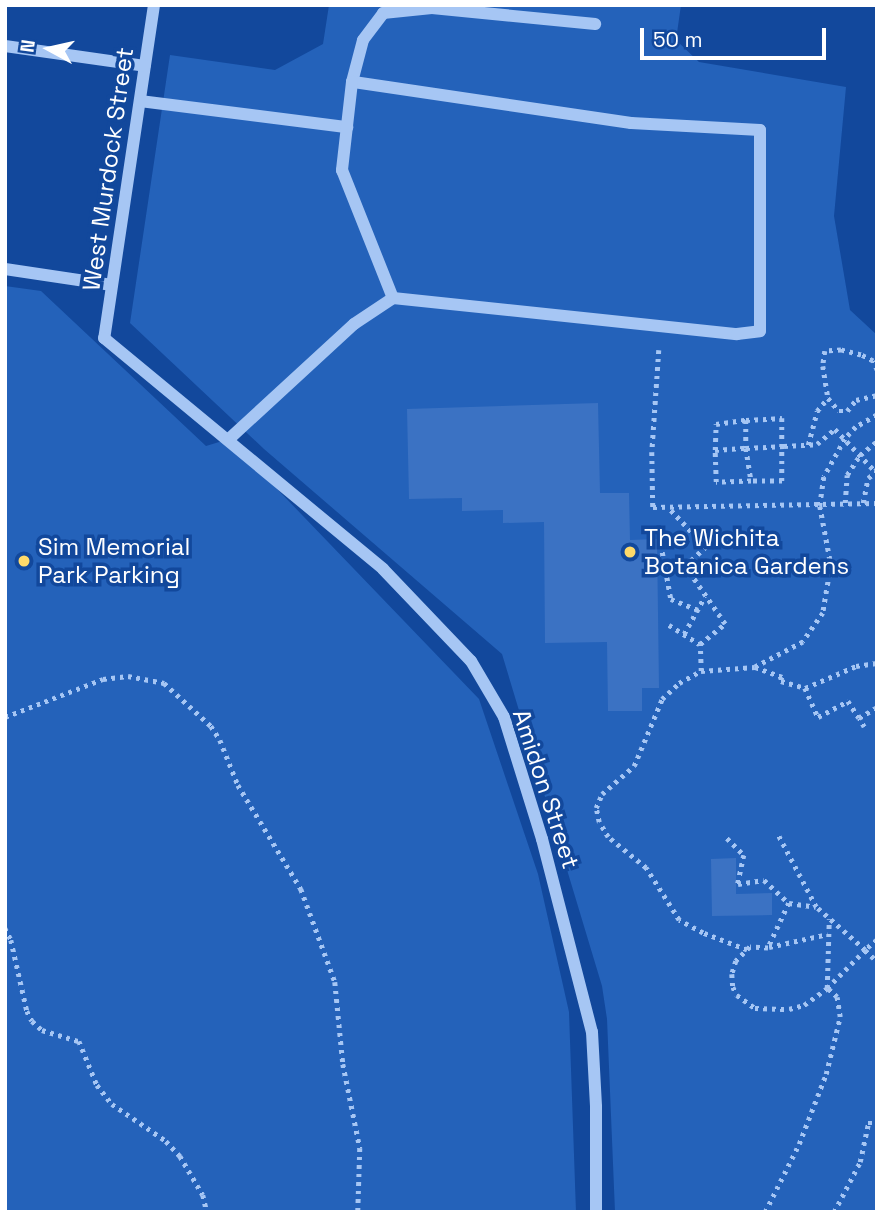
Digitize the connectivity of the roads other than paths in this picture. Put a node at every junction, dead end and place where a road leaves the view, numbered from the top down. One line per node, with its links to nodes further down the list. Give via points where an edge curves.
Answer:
1 (154, 5): 4 (street, West Murdock Street)
2 (595, 24): 5 (street, via 432,8 383,13 363,40)
3 (5, 46): 4 (street)
4 (145, 66): 6 (street, West Murdock Street)
5 (352, 82): 7 (street); 10 (street, via 631,123 760,130 760,331 737,334)
6 (140, 101): 7 (street); 9 (street, West Murdock Street)
7 (347, 127): 10 (street, via 342,170)
8 (5, 269): 9 (street)
9 (112, 285): 11 (street, West Murdock Street)
10 (393, 298): 12 (street, via 354,324)
11 (104, 338): 12 (street, Amidon Street)
12 (229, 439): 13 (street, Amidon Street, via 383,569 471,661 504,717 542,839 592,1032)
13 (596, 1212)

